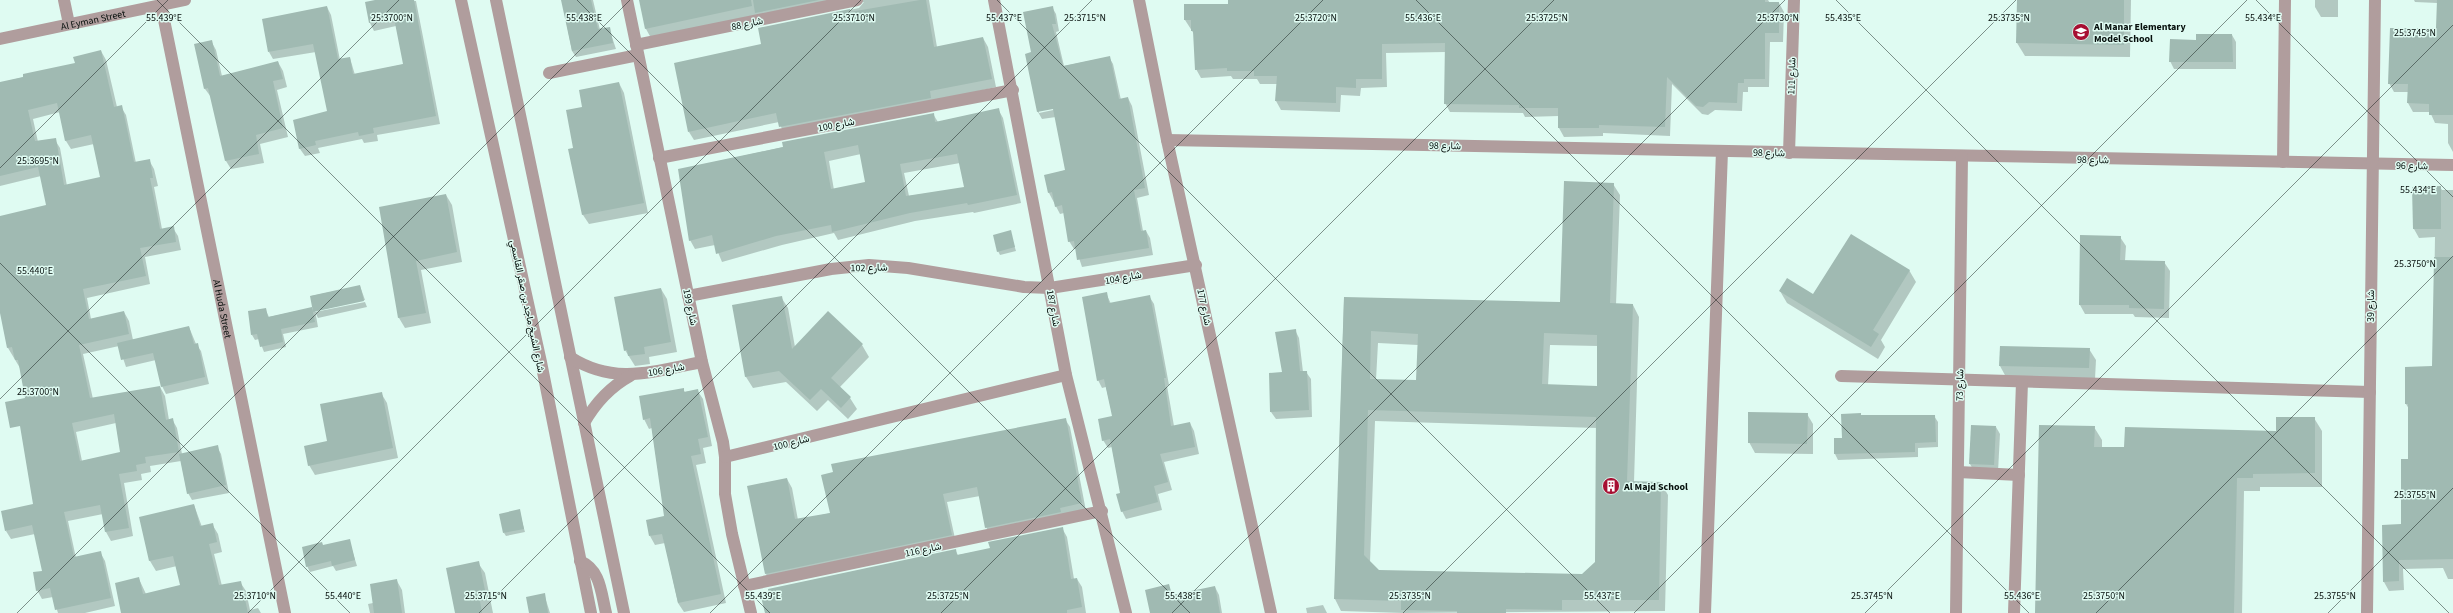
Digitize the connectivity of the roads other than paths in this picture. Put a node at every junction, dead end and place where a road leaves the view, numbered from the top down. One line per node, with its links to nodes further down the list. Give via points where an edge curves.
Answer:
1 (64, 0): 13 (street)
2 (185, 0): 12 (street, Al Eyman Street)
3 (461, 0): 42 (street, شارع الشيخ ماجد بن صقر القاسمي, via 541,362)
4 (496, 0): 29 (street)
5 (627, 0): 15 (street, شارع 199)
6 (857, 0): 15 (street, شارع 88)
7 (994, 0): 17 (street, شارع 187)
8 (1139, 0): 18 (street, شارع 177)
9 (1794, 0): 20 (street, شارع 111)
10 (2285, 0): 23 (street)
11 (2375, 0): 24 (street, شارع 39)
12 (160, 5): 13 (street, Al Eyman Street); 44 (street, Al Huda Street)
13 (69, 24): 14 (street, Al Eyman Street)
14 (0, 40)
15 (637, 50): 16 (street, شارع 88); 22 (street, شارع 199)
16 (549, 73)
17 (1013, 90): 22 (street, شارع 100); 27 (street, شارع 187)
18 (1167, 140): 19 (street, شارع 98); 26 (street, شارع 177)
19 (1722, 151): 20 (street, شارع 98); 51 (street)
20 (1789, 152): 21 (street, شارع 98)
21 (1962, 156): 23 (street, شارع 98); 34 (street, شارع 73)
22 (659, 158): 28 (street, شارع 199)
23 (2283, 162): 24 (street, شارع 98)
24 (2372, 164): 25 (street, شارع 96); 36 (street, شارع 39)
25 (2453, 165)
26 (1196, 265): 27 (street, شارع 104); 50 (street, شارع 177)
27 (1050, 288): 28 (street, شارع 102, via 1024,287 908,268 869,265 831,269); 31 (street, شارع 187)
28 (688, 296): 30 (street, شارع 199)
29 (570, 357): 32 (street, شارع 106, via 592,368); 37 (street)
30 (702, 362): 32 (street, شارع 106); 38 (street, شارع 199)
31 (1066, 375): 38 (street, شارع 100); 41 (street, شارع 187)
32 (630, 376): 37 (street, شارع 106, via 608,391)
33 (1841, 376): 34 (street)
34 (1959, 380): 35 (street); 39 (street, شارع 73)
35 (2022, 382): 36 (street); 40 (street)
36 (2370, 392): 54 (street, شارع 39)
37 (584, 423): 47 (street)
38 (725, 458): 43 (street, شارع 199, via 725,494)
39 (1958, 472): 40 (street); 52 (street, شارع 73)
40 (2019, 475): 53 (street)
41 (1102, 511): 43 (street, شارع 116); 49 (street, شارع 187)
42 (580, 560): 45 (street, شارع الشيخ ماجد بن صقر القاسمي); 46 (street, via 596,574)
43 (744, 586): 48 (street, شارع 199)
44 (285, 613)
45 (591, 613)
46 (606, 613)
47 (624, 613)
48 (751, 613)
49 (1126, 613)
50 (1272, 613)
51 (1705, 613)
52 (1956, 613)
53 (2014, 613)
54 (2367, 613)

